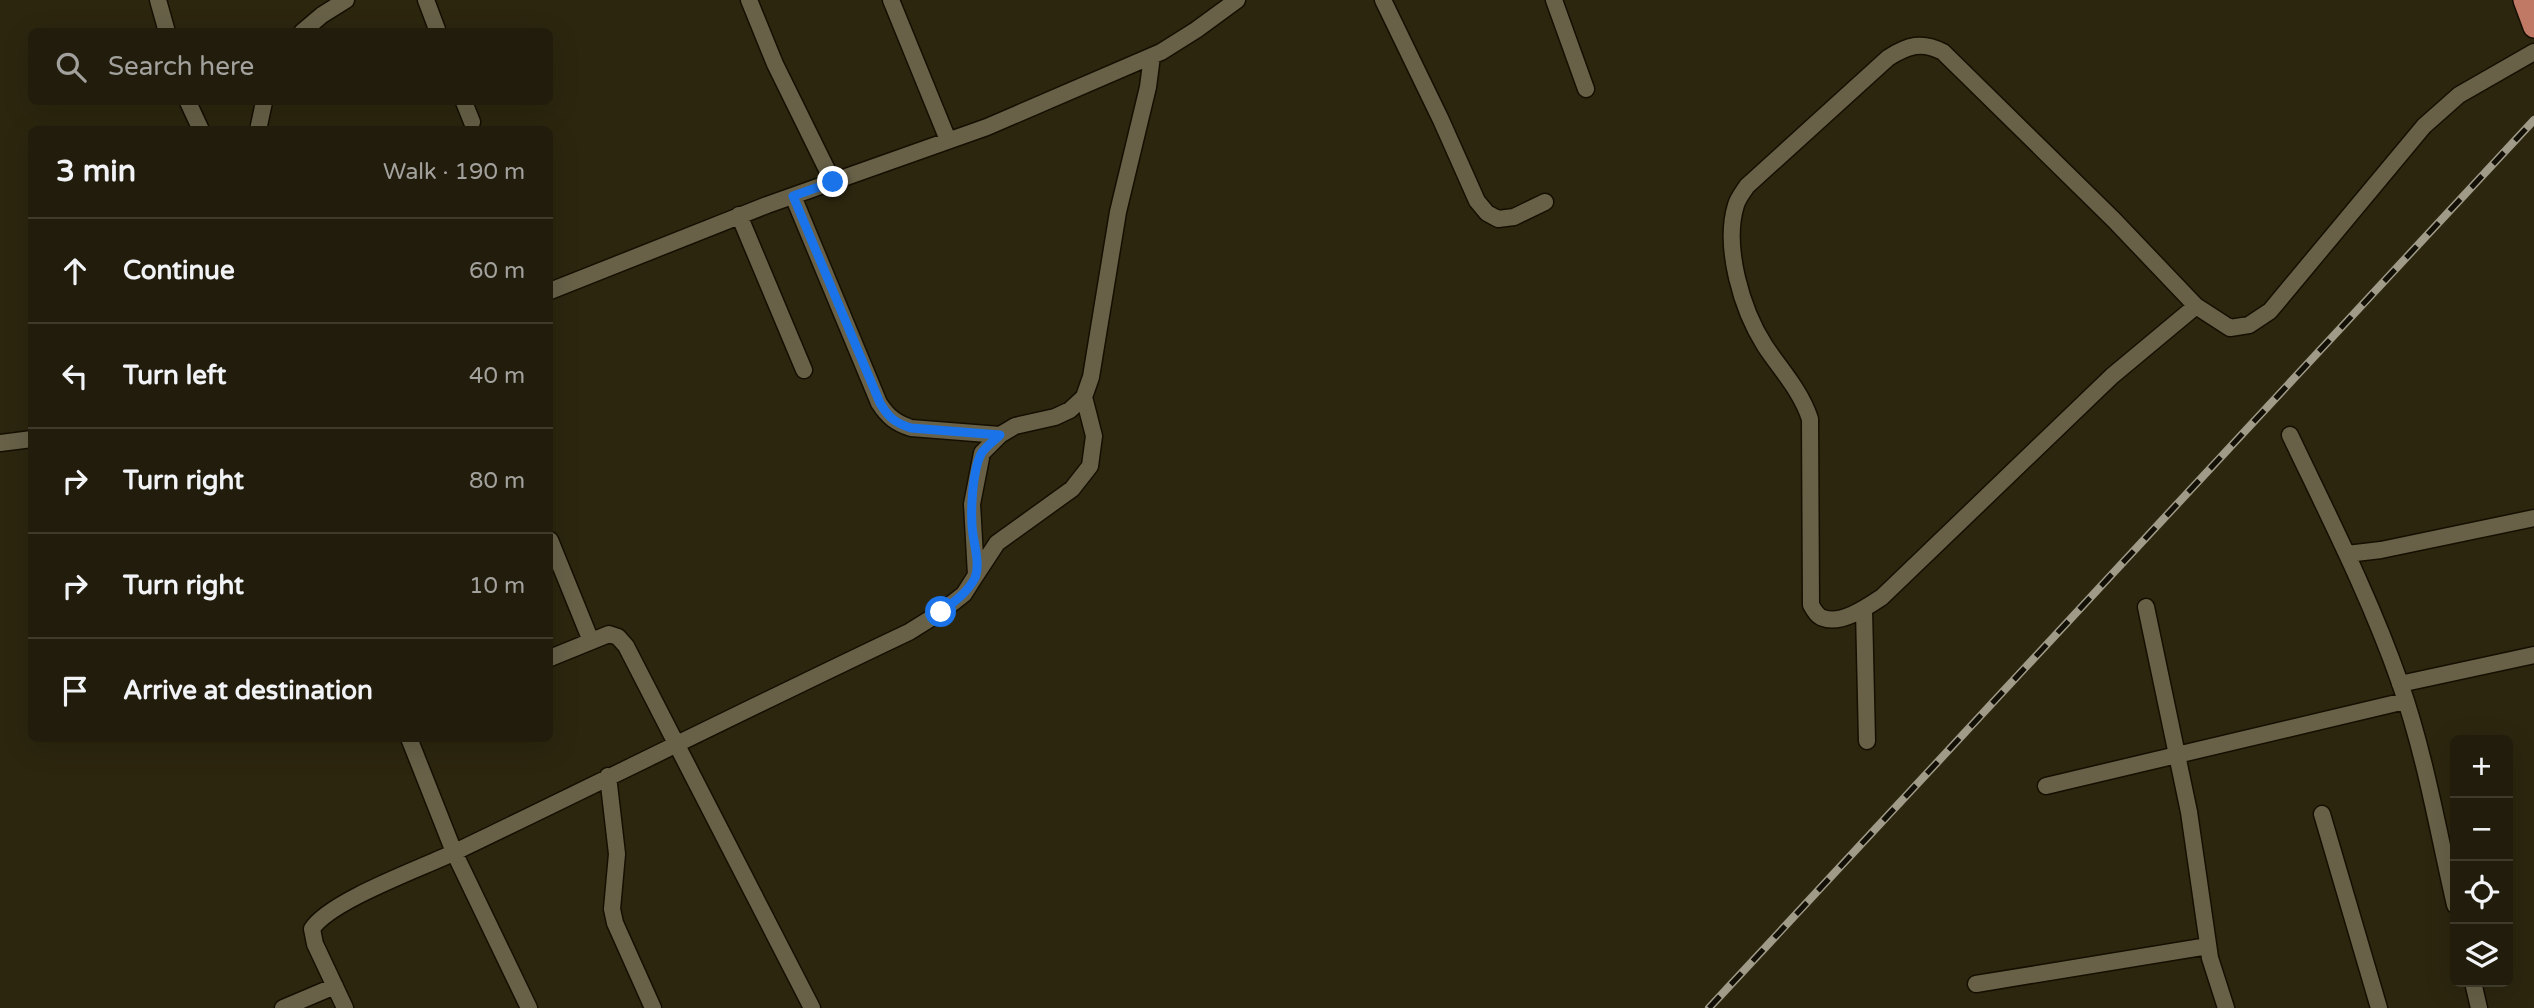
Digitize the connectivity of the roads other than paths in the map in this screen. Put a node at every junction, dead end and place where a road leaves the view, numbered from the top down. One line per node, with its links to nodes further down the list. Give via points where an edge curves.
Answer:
1 (158, 0): 11 (street)
2 (346, 0): 12 (street)
3 (426, 0): 13 (street)
4 (749, 0): 24 (street)
5 (891, 0): 23 (street)
6 (1237, 0): 15 (street)
7 (1383, 0): 26 (street, via 1477,201 1498,219 1514,217)
8 (1554, 0): 16 (street)
9 (2524, 0): 10 (main road)
10 (2534, 27)
11 (166, 28)
12 (307, 28)
13 (436, 28)
14 (2534, 52): 29 (street, via 2459,95 2424,126 2270,312 2249,325 2230,328)
15 (1152, 56): 23 (street); 31 (street)
16 (1586, 89)
17 (189, 105): 21 (street)
18 (263, 105): 22 (street)
19 (465, 105): 20 (street)
20 (472, 122)
21 (199, 126)
22 (259, 126)
23 (948, 141): 24 (street)
24 (833, 182): 25 (street)
25 (793, 196): 27 (street); 32 (street, via 887,414 897,424 911,428)
26 (1545, 202)
27 (739, 215): 28 (street); 30 (street)
28 (553, 290)
29 (2196, 306): 41 (street, via 2112,376); 41 (street, via 1956,63 1930,46 1910,46 1888,58 1747,186 1736,204 1734,264 1748,314 1763,344 1805,403 1810,419 1811,605 1825,619)
30 (804, 370)
31 (1084, 397): 32 (street, via 1055,417 1015,426); 39 (street, via 1094,436 1090,466 1072,489 997,543)
32 (1000, 435): 39 (street, via 982,453 977,470 972,504)
33 (2290, 435): 38 (street)
34 (28, 440): 35 (street)
35 (0, 443)
36 (2534, 518): 38 (street)
37 (553, 547): 42 (street)
38 (2347, 554): 45 (street)
39 (976, 575): 49 (street, via 964,594 909,632)
40 (2146, 607): 50 (street)
41 (1864, 610): 47 (street)
42 (591, 641): 44 (street); 49 (street, via 609,634 626,646)
43 (2534, 655): 45 (street)
44 (553, 657)
45 (2400, 684): 46 (street)
46 (2406, 701): 50 (street); 55 (street)
47 (1867, 741)
48 (411, 742): 54 (street)
49 (677, 743): 51 (street); 64 (street)
50 (2177, 756): 52 (street); 56 (street)
51 (608, 776): 54 (street); 63 (street, via 617,854 612,909)
52 (2046, 786)
53 (2322, 814): 66 (street)
54 (454, 852): 58 (street, via 318,919 312,929 315,944); 62 (street)
55 (2450, 883)
56 (2208, 946): 57 (street); 65 (street)
57 (1976, 984)
58 (335, 986): 60 (street); 61 (street)
59 (2474, 987): 67 (street)
60 (282, 1008)
61 (345, 1008)
62 (529, 1008)
63 (653, 1008)
64 (812, 1008)
65 (2226, 1008)
66 (2379, 1008)
67 (2479, 1008)

